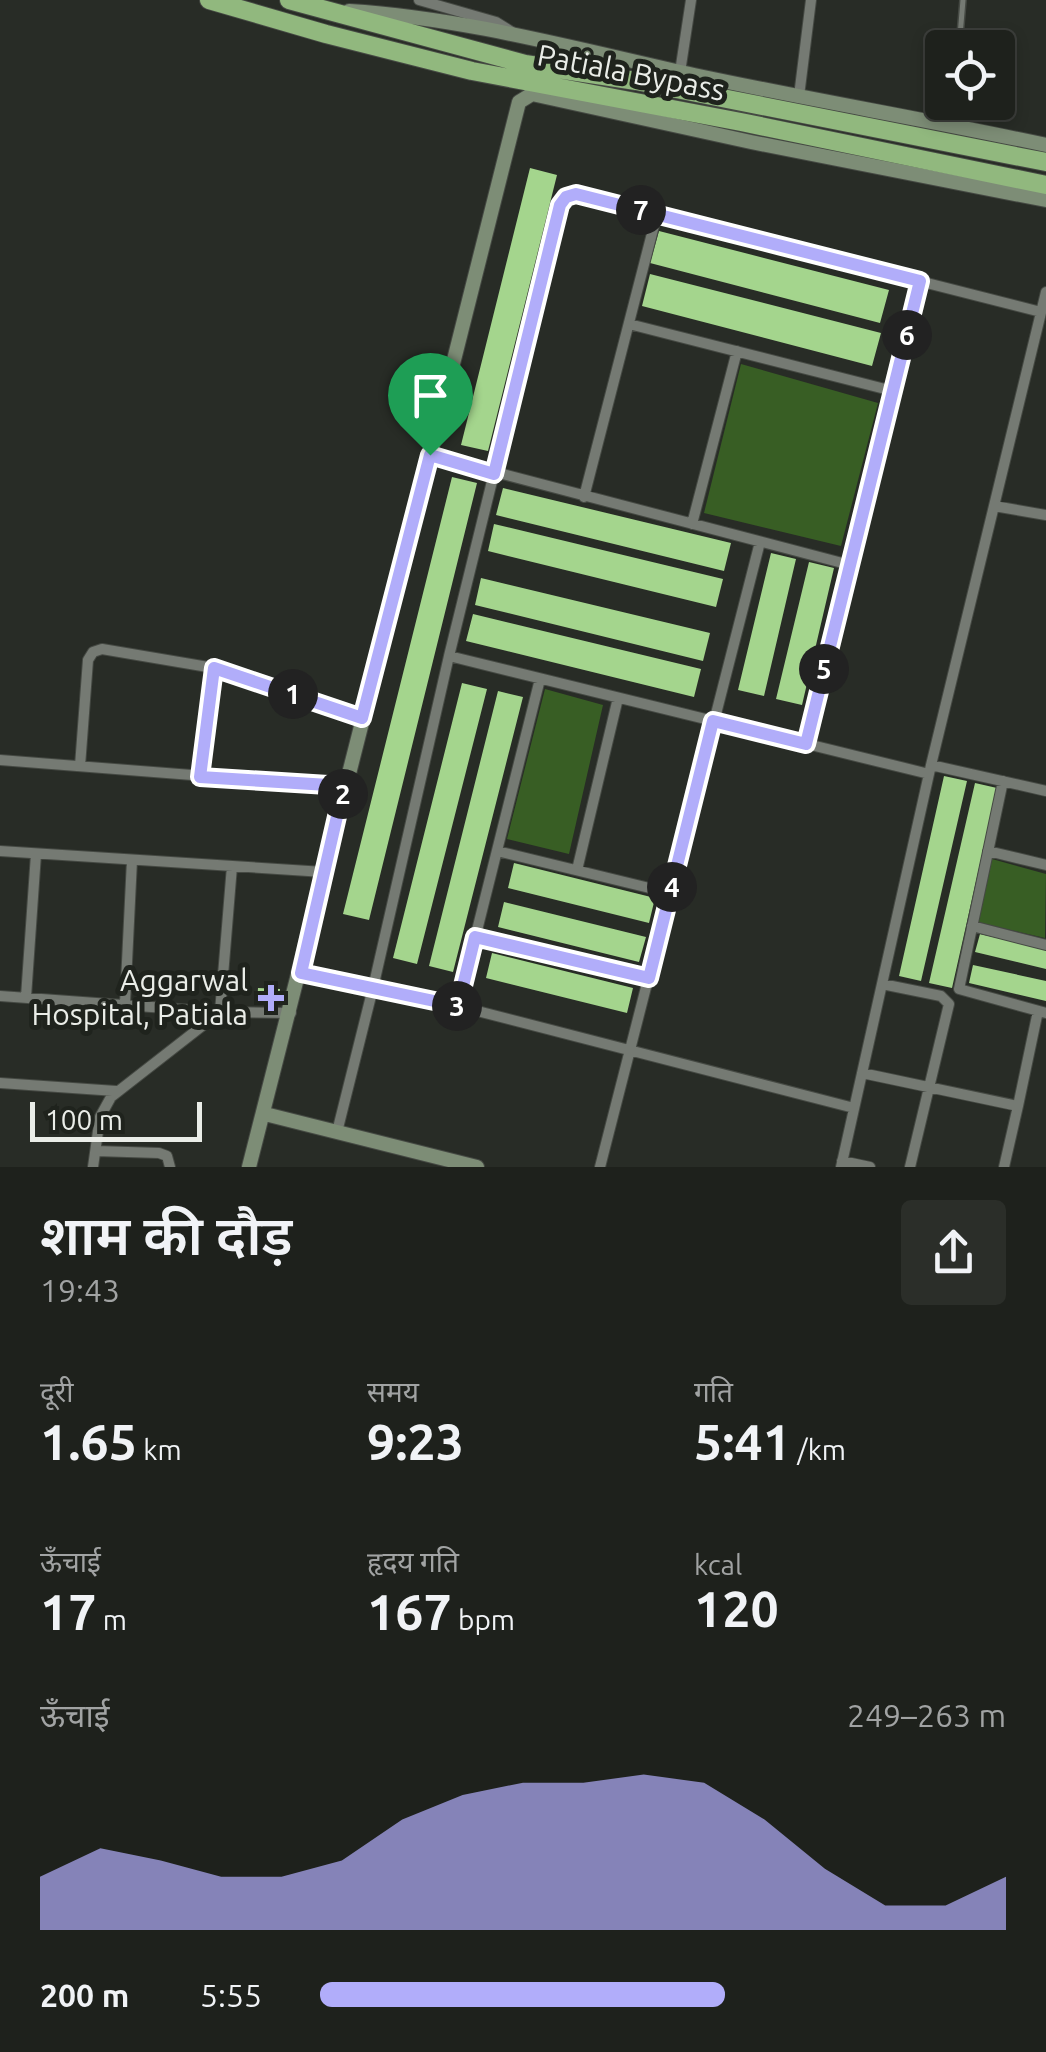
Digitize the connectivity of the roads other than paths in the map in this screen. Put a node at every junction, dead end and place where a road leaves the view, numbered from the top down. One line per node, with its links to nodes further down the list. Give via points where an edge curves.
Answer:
1 (209, 0): 16 (highway, Patiala Bypass, via 472,71)
2 (288, 0): 7 (highway)
3 (425, 0): 9 (street, via 496,22)
4 (691, 0): 10 (street)
5 (811, 0): 11 (street)
6 (964, 0): 8 (lane)
7 (318, 8): 9 (street); 15 (highway, via 525,64)
8 (961, 30)
9 (518, 36): 10 (street)
10 (680, 72): 11 (street)
11 (799, 96): 13 (street)
12 (952, 120): 13 (lane)
13 (951, 126): 14 (street)
14 (1046, 145)
15 (1046, 162)
16 (1046, 186)
17 (1046, 200): 25 (street, via 532,94 519,102)
18 (656, 214): 19 (street); 22 (street); 26 (street, via 576,194 560,205)
19 (920, 281): 21 (street); 24 (street)
20 (1046, 292): 21 (street)
21 (1041, 312): 28 (street)
22 (628, 324): 23 (street); 27 (street)
23 (737, 351): 24 (street); 30 (street)
24 (893, 390): 32 (street)
25 (430, 455): 26 (street); 37 (street)
26 (494, 474): 27 (street); 33 (street)
27 (584, 496): 30 (street)
28 (994, 506): 29 (street); 42 (street)
29 (1046, 515)
30 (692, 524): 31 (street)
31 (760, 542): 32 (street); 38 (street)
32 (850, 565): 39 (street)
33 (448, 656): 35 (street); 63 (street)
34 (214, 668): 37 (street); 41 (street, via 93,652); 43 (street)
35 (540, 679): 36 (street); 48 (street)
36 (618, 698): 38 (street); 54 (street)
37 (362, 718): 45 (street)
38 (713, 721): 39 (street); 56 (street)
39 (806, 744): 42 (street)
40 (0, 760): 41 (street)
41 (80, 766): 43 (street)
42 (930, 770): 44 (street); 62 (street)
43 (200, 777): 45 (street)
44 (1003, 781): 46 (street); 49 (street)
45 (344, 786): 55 (street)
46 (1046, 791)
47 (0, 851): 50 (street)
48 (496, 851): 54 (street); 58 (street)
49 (988, 851): 53 (street); 57 (street)
50 (36, 854): 51 (street); 65 (street)
51 (132, 860): 52 (street); 66 (street)
52 (232, 866): 55 (street); 68 (street)
53 (1046, 866)
54 (577, 870): 56 (street)
55 (324, 872): 60 (street)
56 (670, 893): 61 (street)
57 (972, 926): 59 (street); 69 (street, via 959,989)
58 (475, 937): 61 (street); 67 (street)
59 (1046, 944)
60 (301, 973): 63 (street); 70 (street)
61 (649, 978): 71 (street)
62 (882, 984): 72 (street); 74 (street, via 941,996 949,1004)
63 (373, 988): 67 (street); 79 (street)
64 (0, 996): 65 (street)
65 (26, 998): 66 (street)
66 (126, 1003): 68 (street)
67 (458, 1006): 71 (street)
68 (220, 1012): 70 (street); 75 (street)
69 (1042, 1012): 76 (street)
70 (291, 1013): 78 (street)
71 (631, 1050): 77 (street); 86 (street)
72 (862, 1073): 74 (street); 77 (street)
73 (0, 1083): 75 (street)
74 (927, 1087): 76 (street); 88 (street)
75 (117, 1091): 80 (street, via 104,1106)
76 (1018, 1106): 89 (street)
77 (854, 1108): 81 (street)
78 (265, 1114): 79 (street); 84 (street)
79 (337, 1132): 85 (street)
80 (96, 1151): 82 (street); 83 (street, via 159,1153)
81 (842, 1164): 87 (street)
82 (93, 1167)
83 (170, 1167)
84 (250, 1167)
85 (477, 1167)
86 (600, 1167)
87 (870, 1167)
88 (910, 1167)
89 (1004, 1167)

